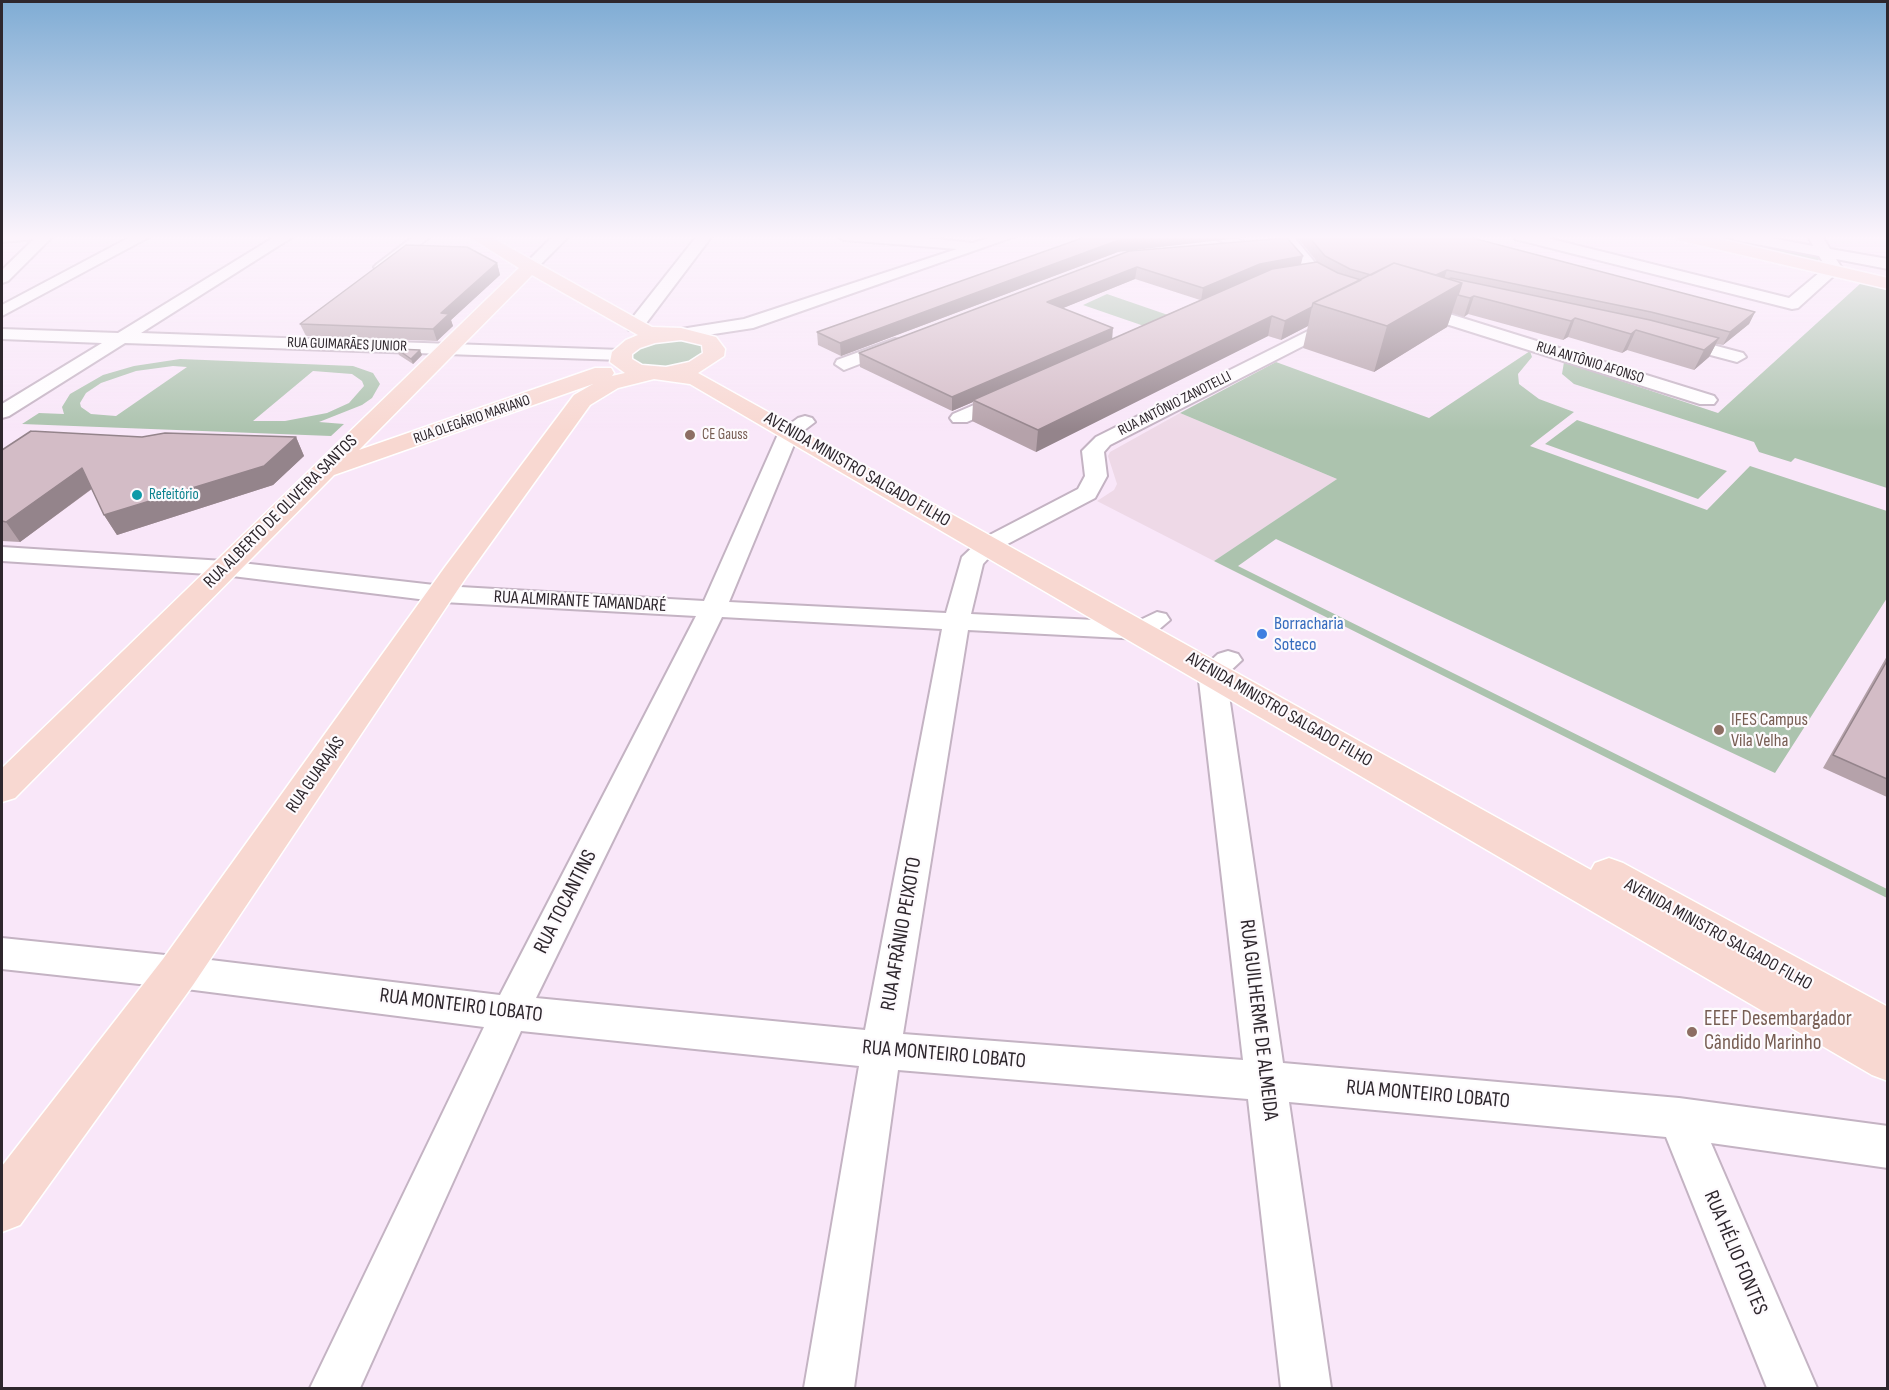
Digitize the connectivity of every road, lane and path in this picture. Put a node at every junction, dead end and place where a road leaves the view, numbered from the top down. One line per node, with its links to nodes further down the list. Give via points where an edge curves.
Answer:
1 (21, 301): 12 (street)
2 (182, 301): 19 (street)
3 (494, 301): 22 (main road, RUA ALBERTO DE OLIVEIRA SANTOS)
4 (571, 301): 23 (main road, via 626,337 629,341)
5 (585, 301): 14 (main road)
6 (655, 301): 14 (street)
7 (816, 301): 13 (street)
8 (1352, 301): 35 (street, RUA ANTÔNIO ZANOTELLI, via 1103,441 1093,451 1096,476 1088,493)
9 (1418, 301): 30 (street, RUA ANTÔNIO AFONSO, via 1406,306)
10 (1779, 301): 11 (street, via 1792,304)
11 (1796, 301)
12 (2, 311)
13 (747, 324): 17 (street); 24 (street, via 727,337)
14 (635, 326): 17 (main road, via 650,333)
15 (299, 329): 21 (street)
16 (2, 334): 19 (street, RUA GUIMARÃES JUNIOR)
17 (673, 334): 23 (main road, RUA OLEGÁRIO MARIANO, via 645,339); 24 (main road, via 705,339 714,346)
18 (1657, 335): 25 (street)
19 (122, 338): 21 (street, RUA GUIMARÃES JUNIOR); 31 (street)
20 (909, 339): 26 (street)
21 (280, 343): 22 (street, RUA GUIMARÃES JUNIOR)
22 (444, 349): 23 (street, RUA GUIMARÃES JUNIOR); 34 (main road, RUA ALBERTO DE OLIVEIRA SANTOS)
23 (623, 353): 27 (main road, via 627,368); 29 (main road, RUA OLEGÁRIO MARIANO)
24 (713, 356): 27 (main road, RUA GUARAJÁS, via 689,370); 33 (main road, AVENIDA MINISTRO SALGADO FILHO, via 709,366 712,370)
25 (1737, 357)
26 (844, 364)
27 (658, 374): 29 (main road, RUA GUARAJÁS, via 604,385 589,394); 33 (main road, AVENIDA MINISTRO SALGADO FILHO, via 694,377)
28 (1024, 389): 32 (street)
29 (563, 400): 34 (main road, RUA OLEGÁRIO MARIANO); 38 (main road, RUA GUARAJÁS)
30 (1707, 400)
31 (2, 412)
32 (960, 418)
33 (797, 427): 35 (main road, AVENIDA MINISTRO SALGADO FILHO); 39 (street, RUA TOCANTINS)
34 (320, 472): 37 (main road, RUA ALBERTO DE OLIVEIRA SANTOS)
35 (997, 540): 40 (street, RUA AFRÂNIO PEIXOTO, via 971,562); 41 (main road, AVENIDA MINISTRO SALGADO FILHO)
36 (2, 554): 37 (street, RUA ALMIRANTE TAMANDARÉ)
37 (224, 568): 38 (street, RUA ALMIRANTE TAMANDARÉ); 43 (main road, RUA ALBERTO DE OLIVEIRA SANTOS)
38 (443, 594): 39 (street, RUA ALMIRANTE TAMANDARÉ); 45 (main road, RUA GUARAJÁS)
39 (713, 609): 40 (street, RUA ALMIRANTE TAMANDARÉ); 46 (street, RUA TOCANTINS)
40 (957, 620): 41 (street, RUA ALMIRANTE TAMANDARÉ); 48 (street, RUA AFRÂNIO PEIXOTO)
41 (1149, 625): 42 (main road, AVENIDA MINISTRO SALGADO FILHO)
42 (1220, 666): 47 (main road, AVENIDA MINISTRO SALGADO FILHO); 49 (main road, AVENIDA MINISTRO SALGADO FILHO); 50 (street, RUA GUILHERME DE ALMEIDA)
43 (2, 789)
44 (2, 954): 45 (street, RUA MONTEIRO LOBATO)
45 (178, 972): 46 (street, RUA MONTEIRO LOBATO); 53 (main road, RUA GUARAJÁS)
46 (510, 1013): 48 (street, RUA MONTEIRO LOBATO); 54 (street, RUA TOCANTINS)
47 (1887, 1030)
48 (881, 1050): 50 (street, RUA MONTEIRO LOBATO); 55 (street, RUA AFRÂNIO PEIXOTO)
49 (1887, 1060)
50 (1266, 1081): 51 (street, RUA MONTEIRO LOBATO); 56 (street, RUA GUILHERME DE ALMEIDA)
51 (1679, 1118): 52 (street, RUA MONTEIRO LOBATO); 57 (street, RUA HÉLIO FONTES)
52 (1887, 1147)
53 (2, 1207)
54 (335, 1389)
55 (829, 1389)
56 (1306, 1389)
57 (1792, 1389)

